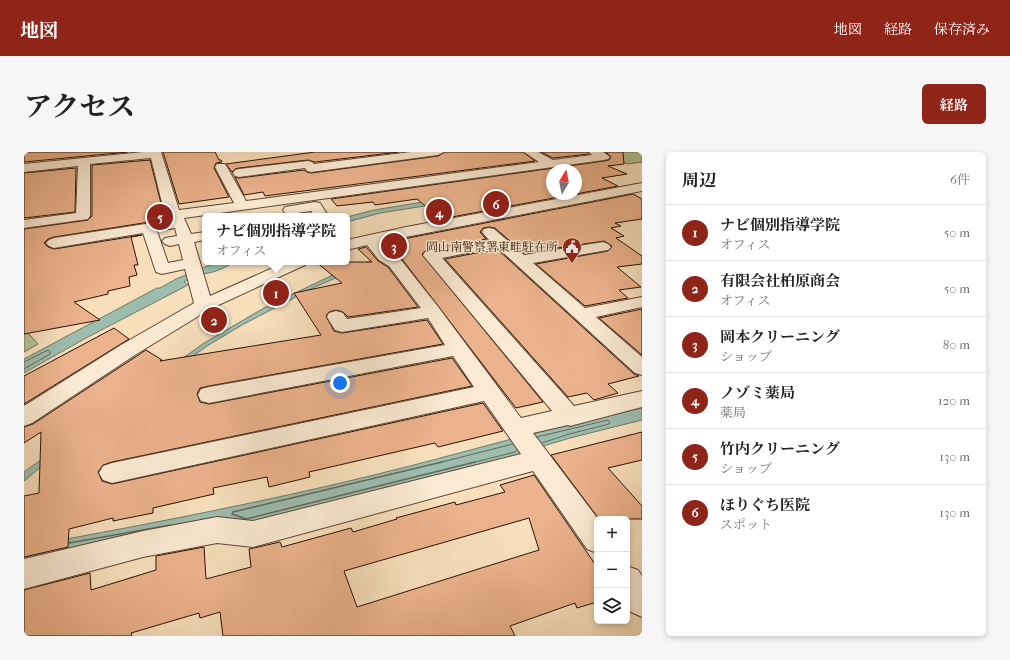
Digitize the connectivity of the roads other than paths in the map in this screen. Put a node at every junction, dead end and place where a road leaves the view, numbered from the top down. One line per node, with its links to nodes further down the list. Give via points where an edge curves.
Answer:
1 (298, 152): 9 (street)
2 (438, 152): 9 (street)
3 (530, 152): 8 (street)
4 (595, 152): 8 (street, via 604,157)
5 (156, 153): 6 (street); 23 (street, via 170,207)
6 (84, 161): 11 (street); 22 (street, via 83,216)
7 (546, 164): 13 (street)
8 (551, 164)
9 (309, 166): 12 (street); 13 (street)
10 (221, 167): 17 (street)
11 (24, 168)
12 (239, 173)
13 (326, 185): 17 (street)
14 (642, 187): 15 (street)
15 (617, 191): 16 (street); 19 (street)
16 (636, 201)
17 (245, 211): 18 (street, via 315,206)
18 (319, 213)
19 (475, 219): 26 (street); 27 (street)
20 (202, 221): 23 (street)
21 (202, 222): 23 (street)
22 (24, 224)
23 (180, 226): 24 (street); 25 (street); 29 (street); 34 (street)
24 (149, 228): 28 (street); 29 (street)
25 (202, 235)
26 (497, 238): 32 (street); 46 (street, via 431,255)
27 (370, 239): 30 (street); 37 (street)
28 (54, 243)
29 (155, 244): 34 (street, via 162,269)
30 (350, 244)
31 (603, 247): 32 (street)
32 (521, 260): 38 (street)
33 (292, 265): 36 (street)
34 (194, 270): 36 (street)
35 (642, 302): 38 (street)
36 (204, 305): 45 (street)
37 (434, 312): 39 (street, via 342,326); 40 (street)
38 (582, 314): 41 (street)
39 (336, 316)
40 (458, 349): 42 (street); 43 (street)
41 (642, 368)
42 (489, 392): 47 (street); 48 (street)
43 (209, 395)
44 (642, 399): 46 (street)
45 (24, 416)
46 (570, 417): 47 (street)
47 (528, 444): 49 (street); 50 (street, via 253,534 216,530 143,544)
48 (112, 473)
49 (594, 536)
50 (24, 574)
51 (630, 584): 52 (street)
52 (642, 601)

